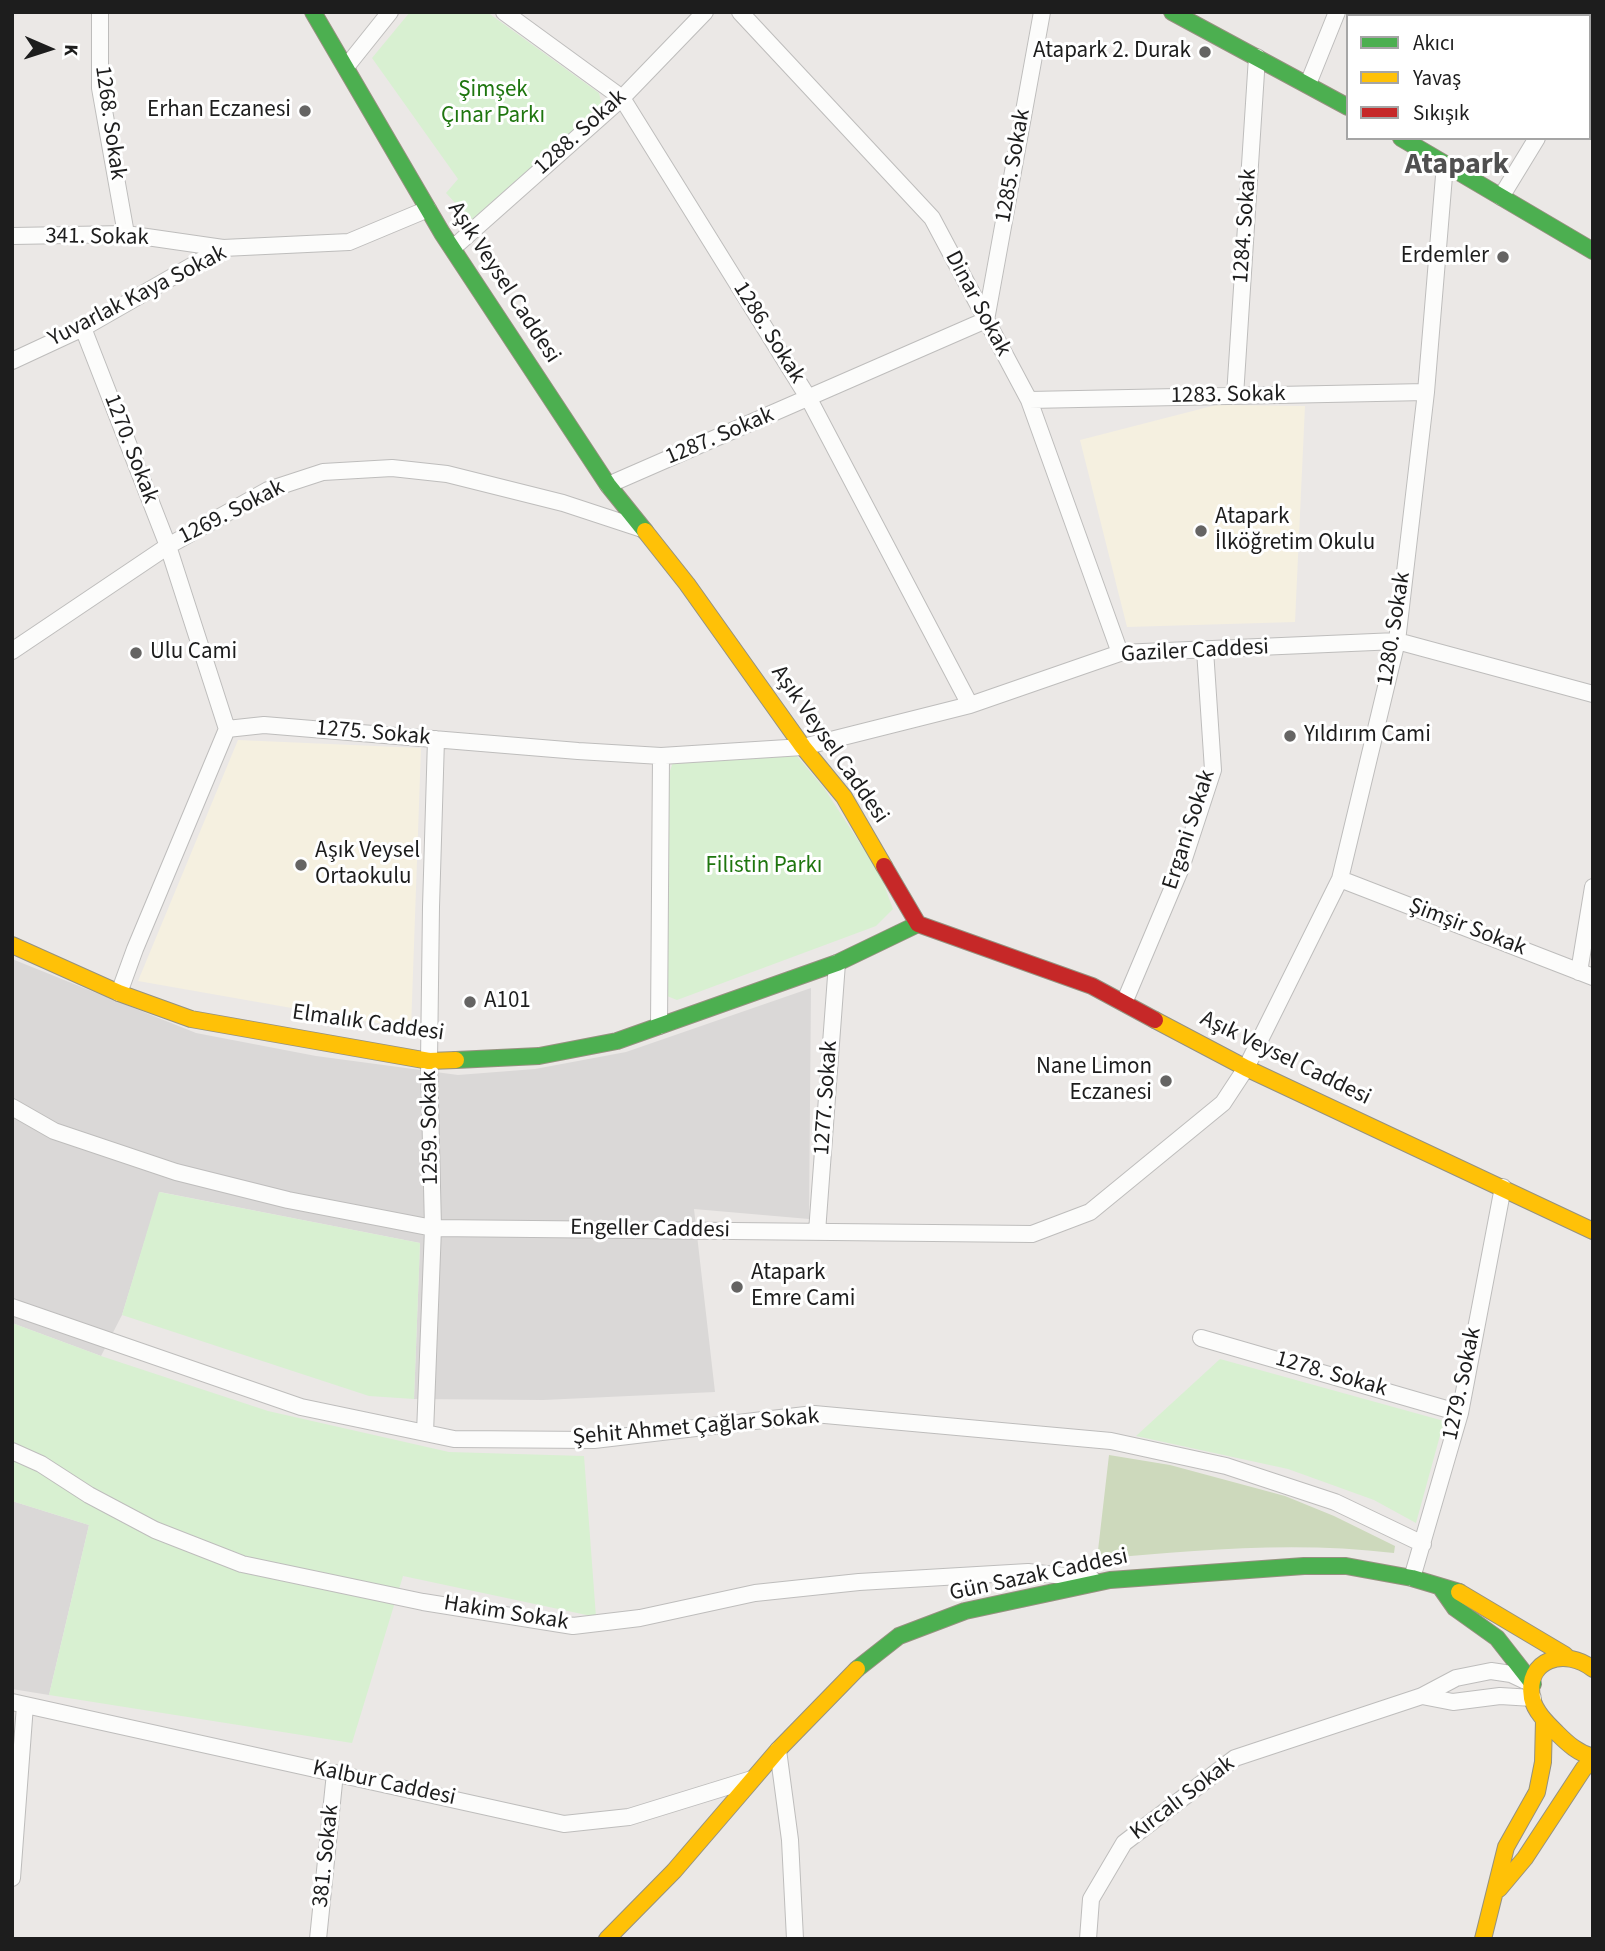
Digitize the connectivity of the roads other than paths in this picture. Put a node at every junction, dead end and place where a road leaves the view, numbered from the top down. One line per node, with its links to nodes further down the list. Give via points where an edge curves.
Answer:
1 (100, 12): 20 (street, 1268. Sokak, via 100,88)
2 (313, 12): 11 (street, Aşık Veysel Caddesi)
3 (390, 12): 11 (street)
4 (504, 12): 13 (street, 1286. Sokak)
5 (705, 12): 13 (street, 1288. Sokak)
6 (740, 12): 25 (street, Dinar Sokak, via 932,218)
7 (1042, 12): 25 (street, 1285. Sokak)
8 (1172, 12): 10 (street)
9 (1337, 12): 12 (street)
10 (1257, 57): 12 (street); 29 (street, 1284. Sokak)
11 (346, 67): 19 (street, Aşık Veysel Caddesi)
12 (1308, 83): 14 (street)
13 (622, 98): 23 (street, 1288. Sokak); 30 (street, 1286. Sokak)
14 (1346, 106)
15 (1404, 140): 17 (street)
16 (1536, 140): 18 (street)
17 (1445, 164): 18 (street); 28 (street, 1280. Sokak)
18 (1501, 197): 24 (street)
19 (428, 209): 22 (street, Yuvarlak Kaya Sokak, via 349,242); 23 (street, Aşık Veysel Caddesi)
20 (126, 234): 21 (street, 341. Sokak); 22 (street, 341. Sokak)
21 (12, 236)
22 (223, 248): 26 (street, Yuvarlak Kaya Sokak)
23 (453, 248): 32 (street, Aşık Veysel Caddesi)
24 (1593, 251)
25 (986, 320): 30 (street, 1287. Sokak); 31 (street, Dinar Sokak)
26 (83, 328): 27 (street, Yuvarlak Kaya Sokak); 34 (street, 1270. Sokak)
27 (12, 360)
28 (1426, 392): 29 (street, 1283. Sokak); 35 (street, 1280. Sokak)
29 (1235, 396): 31 (street, 1283. Sokak)
30 (809, 399): 32 (street, 1287. Sokak); 40 (street, 1286. Sokak)
31 (1029, 401): 38 (street, Dinar Sokak)
32 (608, 485): 33 (street, Aşık Veysel Caddesi)
33 (642, 530): 34 (street, 1269. Sokak, via 563,503 447,474 392,468 323,472 268,490); 43 (street, Aşık Veysel Caddesi, via 687,584)
34 (168, 546): 37 (street, 1269. Sokak); 41 (street, 1270. Sokak)
35 (1397, 641): 36 (street, Gaziler Caddesi); 39 (street, Gaziler Caddesi); 45 (street, 1280. Sokak)
36 (1205, 650): 38 (street, Gaziler Caddesi); 52 (street, Ergani Sokak, via 1213,770 1181,868)
37 (12, 651)
38 (1120, 653): 40 (street, Gaziler Caddesi)
39 (1593, 694)
40 (971, 705): 43 (street, Gaziler Caddesi)
41 (227, 729): 42 (street, 1275. Sokak, via 264,724); 51 (street)
42 (436, 739): 44 (street, 1275. Sokak); 54 (street, 1259. Sokak)
43 (803, 747): 44 (street, 1275. Sokak); 47 (street, Aşık Veysel Caddesi, via 844,797)
44 (661, 756): 53 (street)
45 (1340, 879): 50 (street, Şimşir Sokak); 55 (street, 1280. Sokak)
46 (1593, 887): 50 (street)
47 (918, 924): 49 (street, Elmalık Caddesi); 52 (street, Aşık Veysel Caddesi, via 1092,986)
48 (12, 945): 51 (street, Elmalık Caddesi)
49 (837, 963): 53 (street, Elmalık Caddesi); 60 (street, 1277. Sokak)
50 (1586, 975)
51 (119, 993): 54 (street, Elmalık Caddesi, via 191,1019)
52 (1124, 1003): 55 (street, Aşık Veysel Caddesi)
53 (659, 1026): 54 (street, Elmalık Caddesi, via 617,1041 539,1056)
54 (429, 1061): 58 (street, 1259. Sokak)
55 (1246, 1068): 57 (street, Aşık Veysel Caddesi); 60 (street, Engeller Caddesi, via 1223,1103 1090,1212 1032,1234)
56 (12, 1107): 58 (street, Engeller Caddesi, via 54,1131 176,1172 288,1200)
57 (1503, 1187): 59 (street, Aşık Veysel Caddesi); 63 (street, 1279. Sokak)
58 (433, 1228): 60 (street, Engeller Caddesi); 64 (street, 1259. Sokak)
59 (1593, 1231)
60 (817, 1232)
61 (12, 1307): 64 (street, Şehit Ahmet Çağlar Sokak, via 302,1407)
62 (1201, 1338): 63 (street, 1278. Sokak)
63 (1460, 1413): 66 (street, 1279. Sokak)
64 (425, 1433): 66 (street, Şehit Ahmet Çağlar Sokak, via 454,1439 594,1440 814,1414 1111,1441 1226,1466 1335,1502)
65 (12, 1451): 68 (street, Hakim Sokak, via 155,1530 242,1564 423,1602 573,1626 640,1618 755,1592 859,1582 1028,1572)
66 (1423, 1544): 67 (street, 1279. Sokak)
67 (1412, 1578): 68 (street, Gün Sazak Caddesi, via 1346,1566 1304,1566); 69 (street, Gün Sazak Caddesi)
68 (1110, 1580): 77 (street, Gün Sazak Caddesi, via 965,1611 899,1636 858,1668)
69 (1441, 1588): 71 (street, Gün Sazak Caddesi, via 1465,1594); 73 (street, via 1455,1608 1497,1638)
70 (1593, 1647): 71 (street)
71 (1571, 1656): 72 (street, Gün Sazak Caddesi); 73 (street, via 1554,1657 1543,1666)
72 (1593, 1669)
73 (1533, 1691): 74 (street, Kırcalı Sokak, via 1453,1702); 74 (street, Kırcalı Sokak, via 1511,1674 1491,1671 1457,1678); 76 (street)
74 (1422, 1696): 87 (street, Kırcalı Sokak, via 1235,1758 1124,1843 1091,1899)
75 (19, 1704): 80 (street, Kalbur Caddesi); 82 (street)
76 (1544, 1720): 78 (street, via 1572,1748); 83 (street, via 1537,1792 1506,1847)
77 (778, 1750): 81 (street, Gün Sazak Caddesi); 86 (street, via 790,1840)
78 (1593, 1756)
79 (1593, 1762): 83 (street, via 1584,1768 1525,1858)
80 (335, 1773): 81 (street, Kalbur Caddesi, via 564,1824 629,1817); 84 (street, 381. Sokak)
81 (754, 1779): 85 (street, Gün Sazak Caddesi)
82 (12, 1878)
83 (1495, 1894): 88 (street)
84 (318, 1939)
85 (607, 1939)
86 (794, 1939)
87 (1088, 1939)
88 (1483, 1939)

